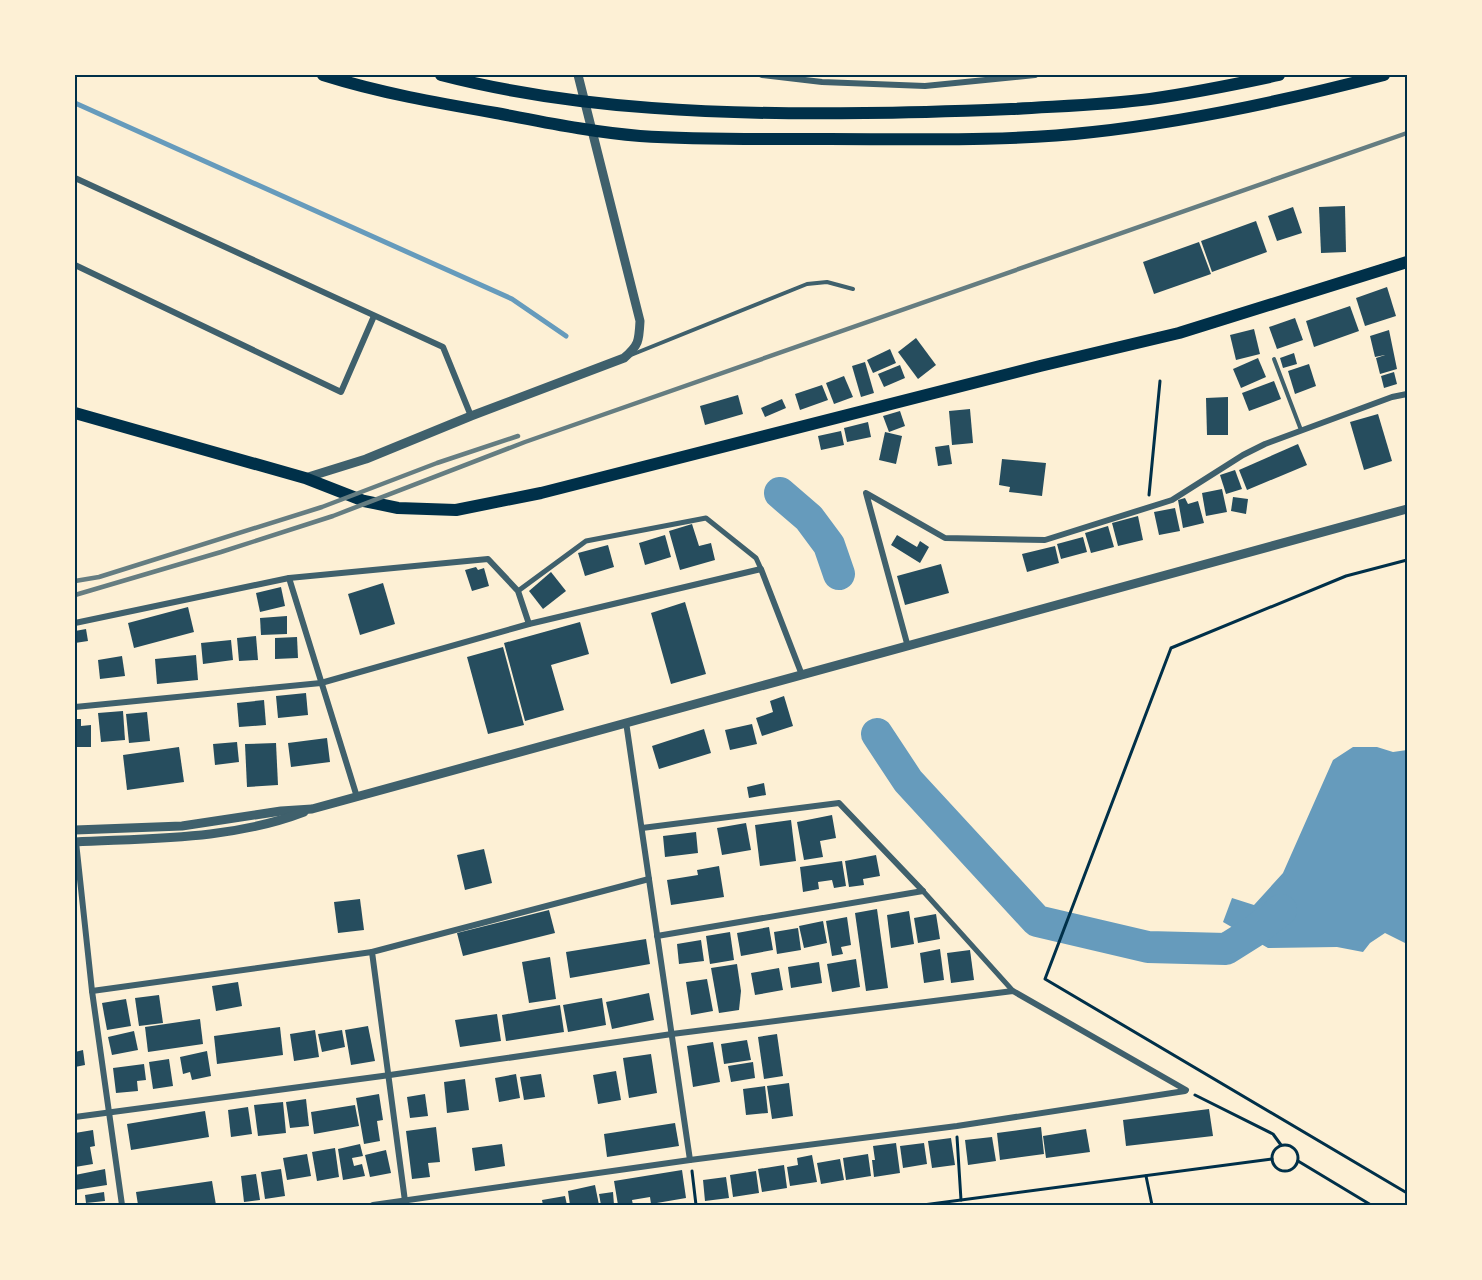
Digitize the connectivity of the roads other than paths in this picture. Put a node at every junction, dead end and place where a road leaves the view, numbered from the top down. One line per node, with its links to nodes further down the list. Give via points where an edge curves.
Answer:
1 (323, 75): 7 (main road, via 419,100 573,128 637,135 698,139 941,139 1140,126)
2 (441, 75): 6 (main road, via 570,99 802,114 1083,106 1151,99)
3 (578, 75): 13 (street, via 640,321 639,340)
4 (762, 75): 5 (street, via 925,86)
5 (1035, 75)
6 (1279, 75)
7 (1384, 75)
8 (75, 178): 12 (street)
9 (1407, 262): 19 (main road, via 1179,333 493,504 456,510 398,508 364,501)
10 (75, 265): 12 (street, via 341,392)
11 (853, 289): 13 (lane, via 827,282 807,284)
12 (374, 316): 17 (street, via 443,347)
13 (624, 358): 17 (street)
14 (1274, 359): 18 (lane)
15 (1407, 394): 18 (street)
16 (75, 413): 19 (main road)
17 (471, 416): 19 (street, via 366,459)
18 (1301, 430): 26 (street, via 1243,454 1172,500 1045,540 945,538 866,493)
19 (305, 478)
20 (1407, 509): 26 (street)
21 (761, 569): 23 (street, via 756,558 706,518 586,541); 25 (street); 27 (street)
22 (289, 578): 23 (street, via 488,559); 24 (street); 28 (street)
23 (518, 591): 25 (street)
24 (75, 623)
25 (528, 624): 28 (street)
26 (908, 647): 27 (street)
27 (802, 675): 30 (street)
28 (321, 683): 29 (street); 31 (street)
29 (75, 707)
30 (626, 722): 31 (street); 33 (street)
31 (357, 797): 32 (street)
32 (312, 809): 34 (street, via 182,826); 35 (street, via 281,821 232,831 168,839)
33 (642, 828): 36 (street); 37 (street, via 839,803)
34 (75, 830)
35 (76, 842): 40 (street)
36 (649, 879): 38 (street); 39 (street)
37 (923, 891): 38 (street); 41 (street)
38 (657, 936): 42 (street)
39 (372, 952): 40 (street); 43 (street)
40 (92, 990): 44 (street)
41 (1013, 991): 42 (street); 46 (street, via 1186,1090 957,1126)
42 (672, 1034): 43 (street); 46 (street)
43 (390, 1075): 44 (street); 47 (street)
44 (109, 1112): 45 (street); 48 (street)
45 (75, 1117)
46 (690, 1160): 47 (street)
47 (405, 1201): 49 (street)
48 (122, 1205)
49 (373, 1205)

